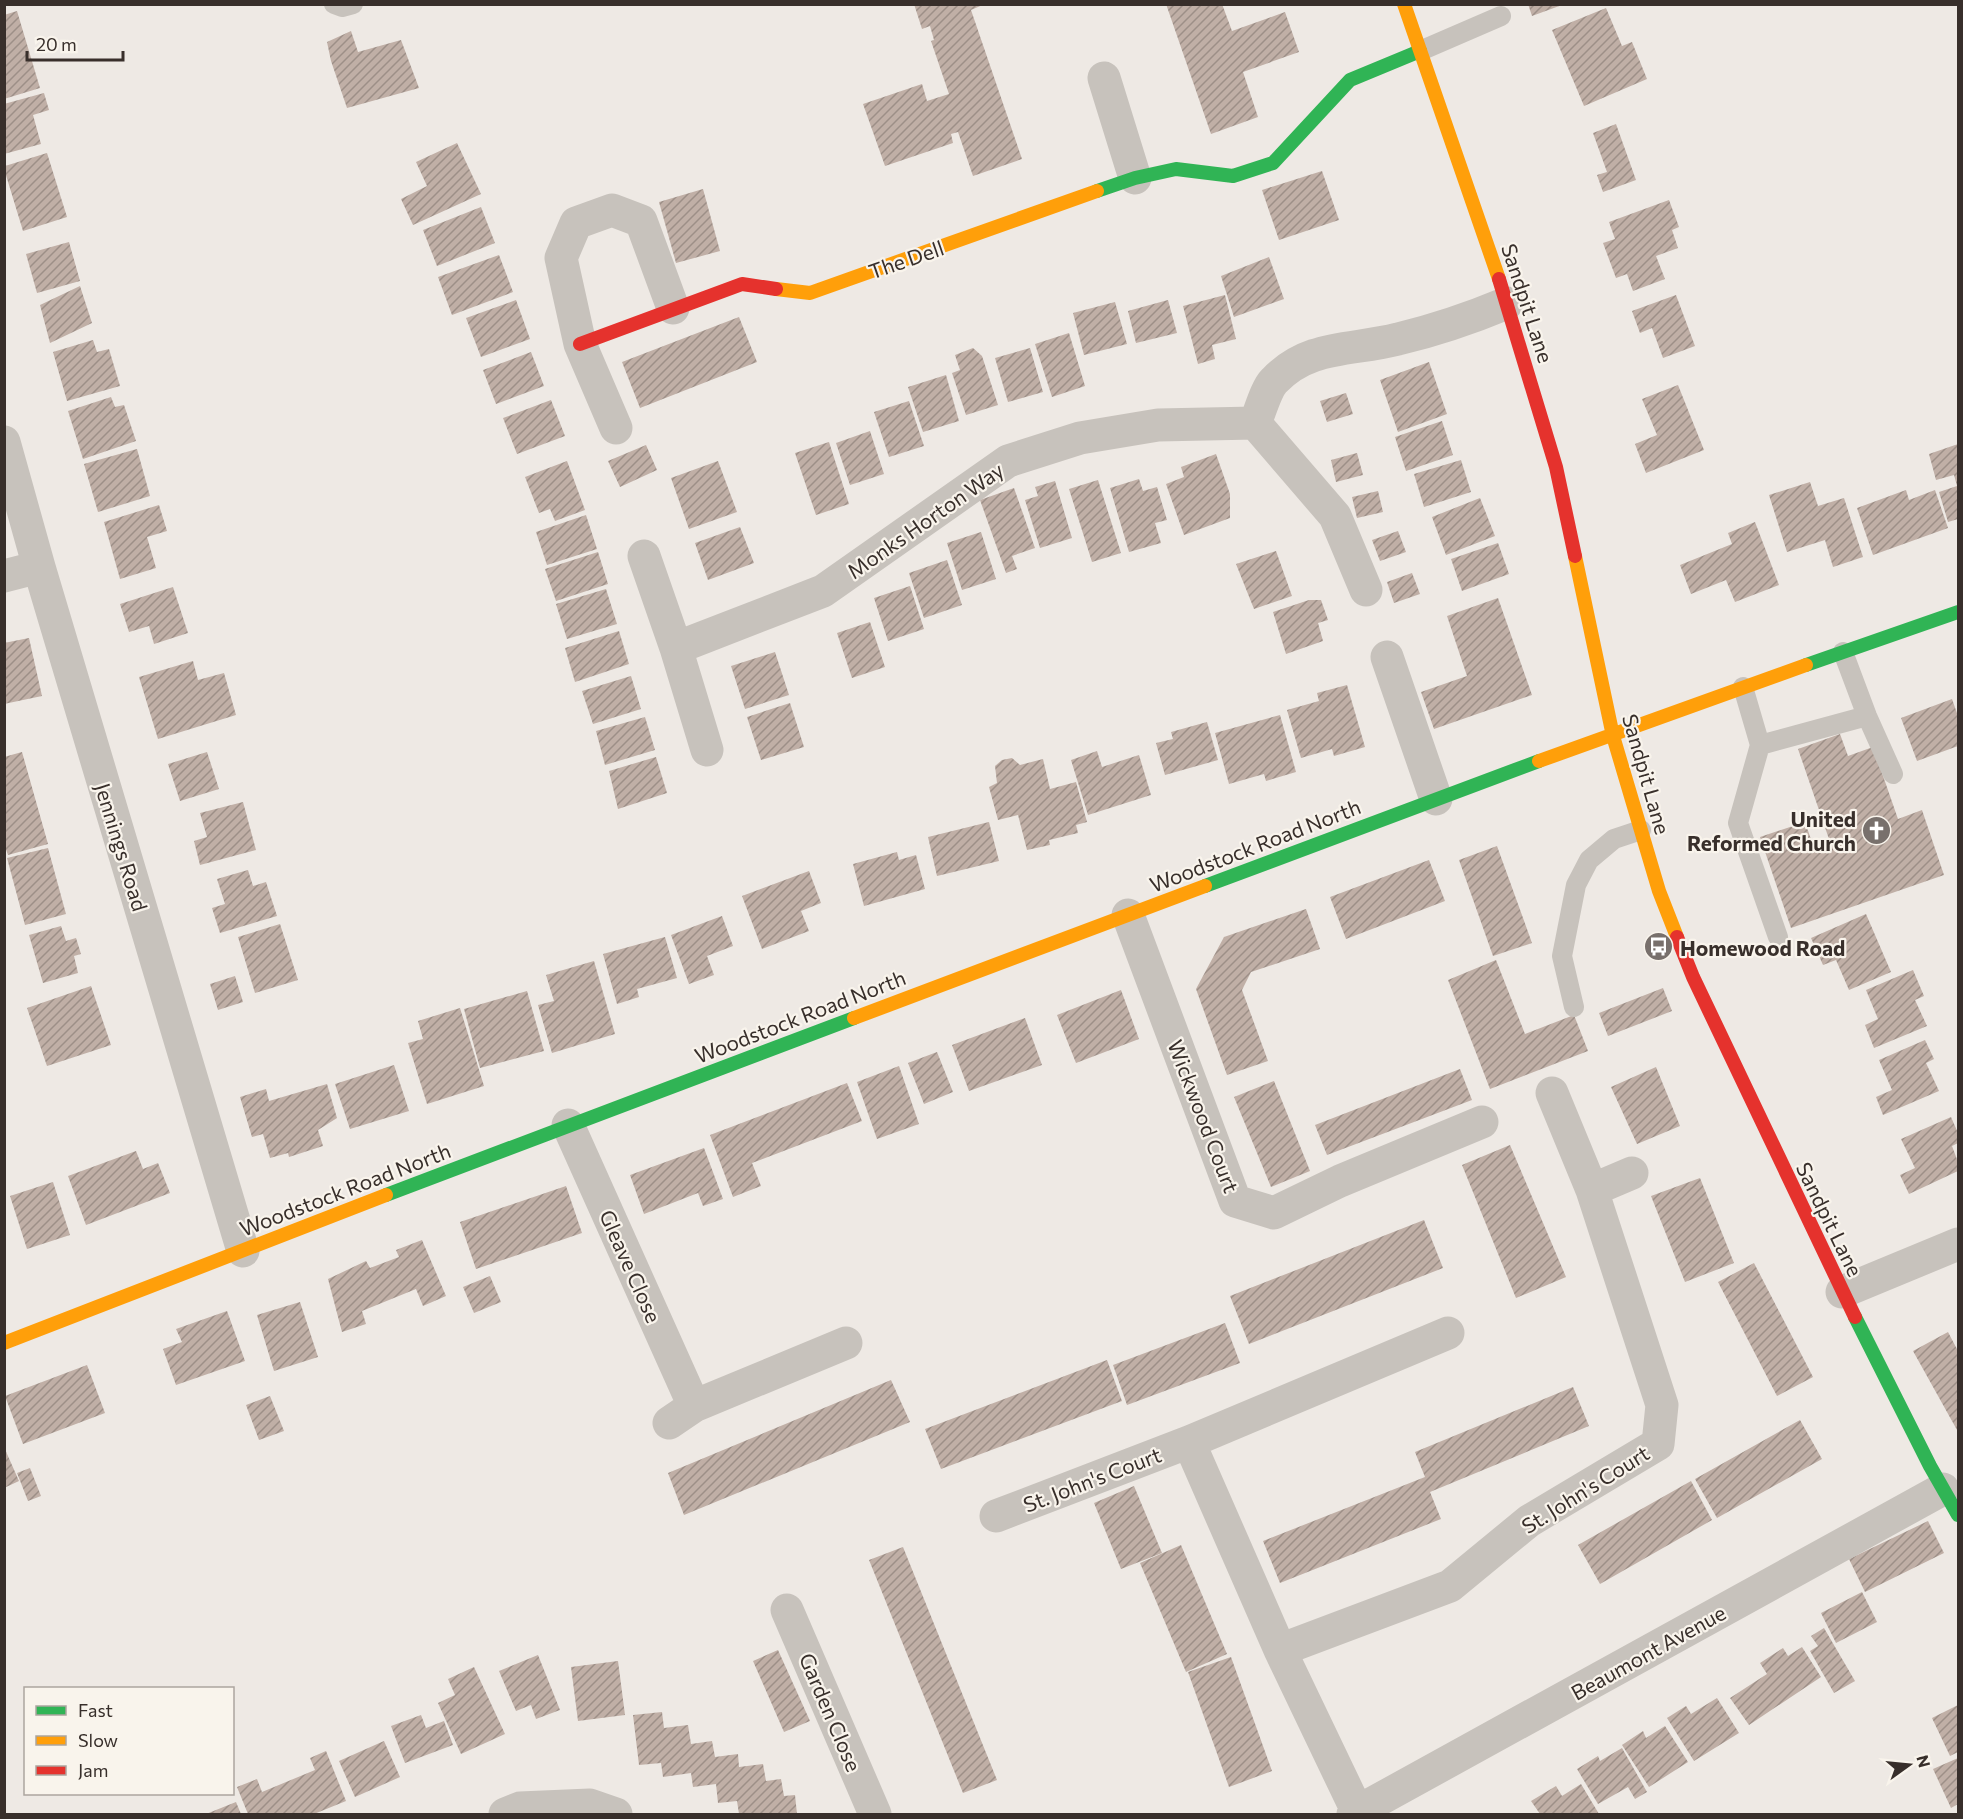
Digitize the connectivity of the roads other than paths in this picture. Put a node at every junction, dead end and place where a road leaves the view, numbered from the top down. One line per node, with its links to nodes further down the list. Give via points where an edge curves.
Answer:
1 (334, 4): 2 (lane)
2 (353, 4)
3 (1404, 4): 5 (street, Sandpit Lane)
4 (1501, 16): 5 (lane)
5 (1420, 51): 7 (street, The Dell, via 1350,81 1273,163 1233,176 1176,169); 8 (street, Sandpit Lane)
6 (1104, 78): 7 (street)
7 (1135, 178): 9 (street, The Dell, via 810,293 742,284)
8 (1507, 303): 11 (street, via 1460,322 1406,337 1306,357 1272,382); 24 (street, Sandpit Lane, via 1556,467)
9 (673, 308): 10 (street, The Dell); 10 (street, via 641,221 612,210 576,223 561,258)
10 (580, 344): 12 (street)
11 (1255, 423): 17 (street, via 1335,516); 19 (street, Monks Horton Way, via 1158,425 1080,438 1008,461 823,591)
12 (616, 428)
13 (4, 442): 15 (street, Jennings Road)
14 (644, 556): 19 (street)
15 (39, 567): 16 (street); 39 (street, Jennings Road)
16 (4, 576)
17 (1366, 590)
18 (1959, 612): 20 (street)
19 (676, 648): 26 (street)
20 (1843, 652): 22 (street); 23 (lane)
21 (1387, 657): 28 (street)
22 (1743, 687): 24 (street); 25 (lane)
23 (1867, 716): 25 (lane); 27 (lane)
24 (1613, 736): 28 (street, Woodstock Road North); 29 (street, Sandpit Lane)
25 (1760, 746): 31 (lane, via 1738,823)
26 (707, 750)
27 (1893, 774)
28 (1436, 799): 30 (street, Woodstock Road North)
29 (1641, 831): 32 (lane, via 1614,839 1588,860 1576,885 1562,956); 40 (street, Sandpit Lane, via 1659,891 1693,977)
30 (1128, 915): 34 (street, Wickwood Court, via 1235,1201 1274,1213); 35 (street, Woodstock Road North)
31 (1778, 937)
32 (1574, 1007)
33 (1552, 1093): 37 (street, St. John's Court)
34 (1482, 1122)
35 (568, 1125): 39 (street, Woodstock Road North); 43 (street, Gleave Close, via 682,1415)
36 (1632, 1173): 37 (street)
37 (1592, 1190): 48 (street, St. John's Court, via 1662,1405 1658,1444 1529,1521 1450,1586)
38 (1959, 1244): 40 (street)
39 (243, 1251): 42 (street, Woodstock Road North)
40 (1842, 1292): 45 (street, Sandpit Lane)
41 (1448, 1332): 44 (street, St. John's Court)
42 (4, 1343)
43 (846, 1343)
44 (1188, 1442): 46 (street, St. John's Court); 48 (street, St. John's Court)
45 (1951, 1502): 49 (street, Beaumont Avenue)
46 (996, 1516)
47 (787, 1610): 52 (street, Garden Close)
48 (1280, 1650): 49 (street, St. John's Court)
49 (1355, 1813)
50 (505, 1815): 51 (street, via 520,1808 590,1805)
51 (616, 1815)
52 (875, 1815)

